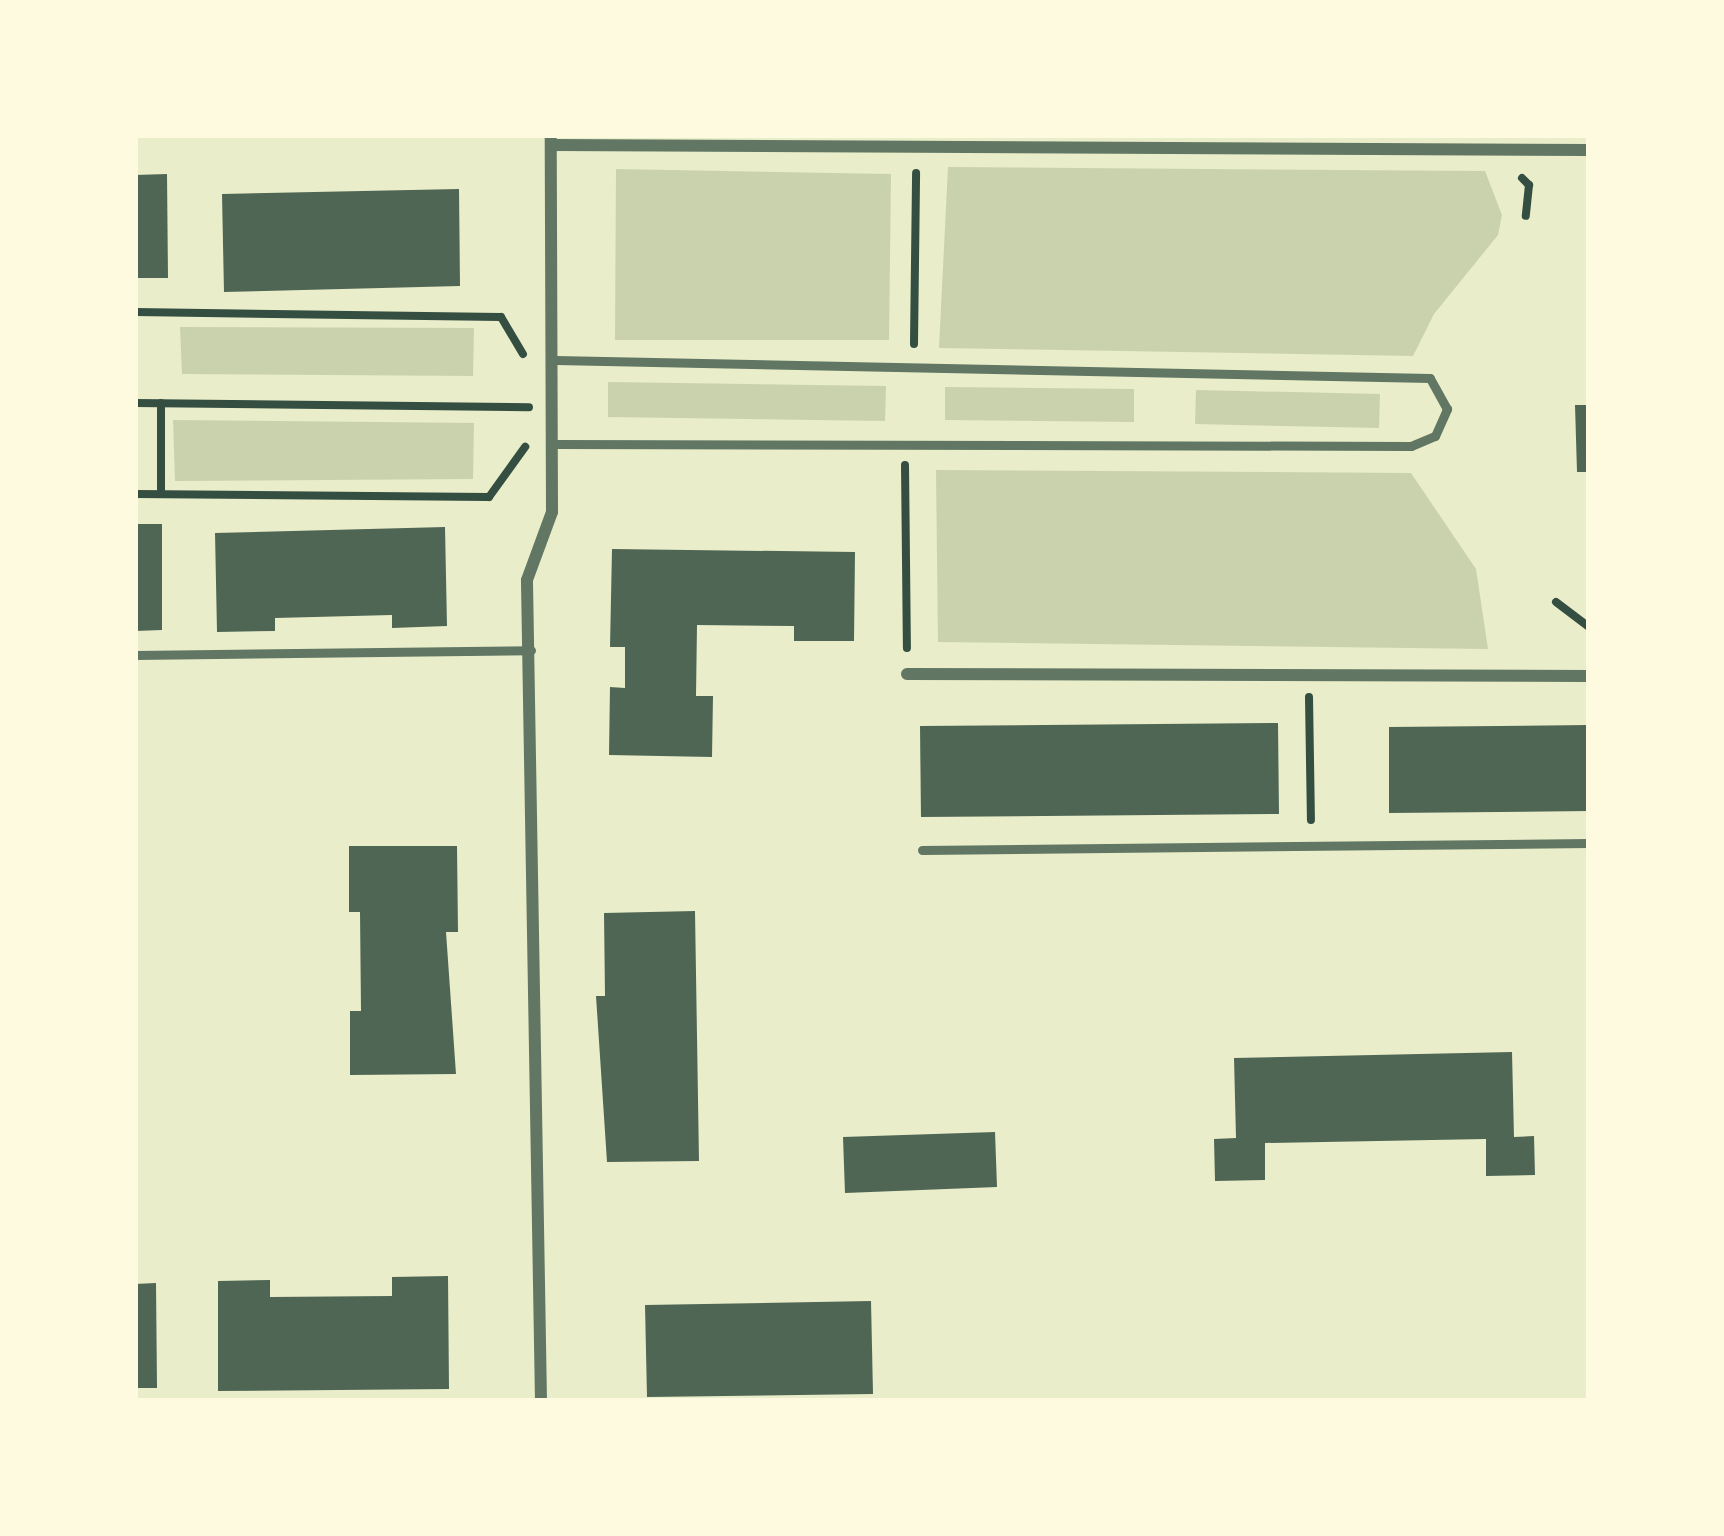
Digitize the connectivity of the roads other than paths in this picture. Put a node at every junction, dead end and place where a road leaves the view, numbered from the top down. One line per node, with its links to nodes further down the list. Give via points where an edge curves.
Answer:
1 (552, 140): 2 (street); 3 (street)
2 (1589, 150)
3 (555, 360): 4 (street); 4 (lane, via 1430,378 1448,409 1435,436 1411,446)
4 (555, 444): 5 (street, via 552,512 527,580)
5 (531, 650): 6 (lane); 11 (street)
6 (135, 655)
7 (907, 674): 8 (street)
8 (1589, 676)
9 (1589, 843): 10 (lane)
10 (922, 850)
11 (542, 1401)

